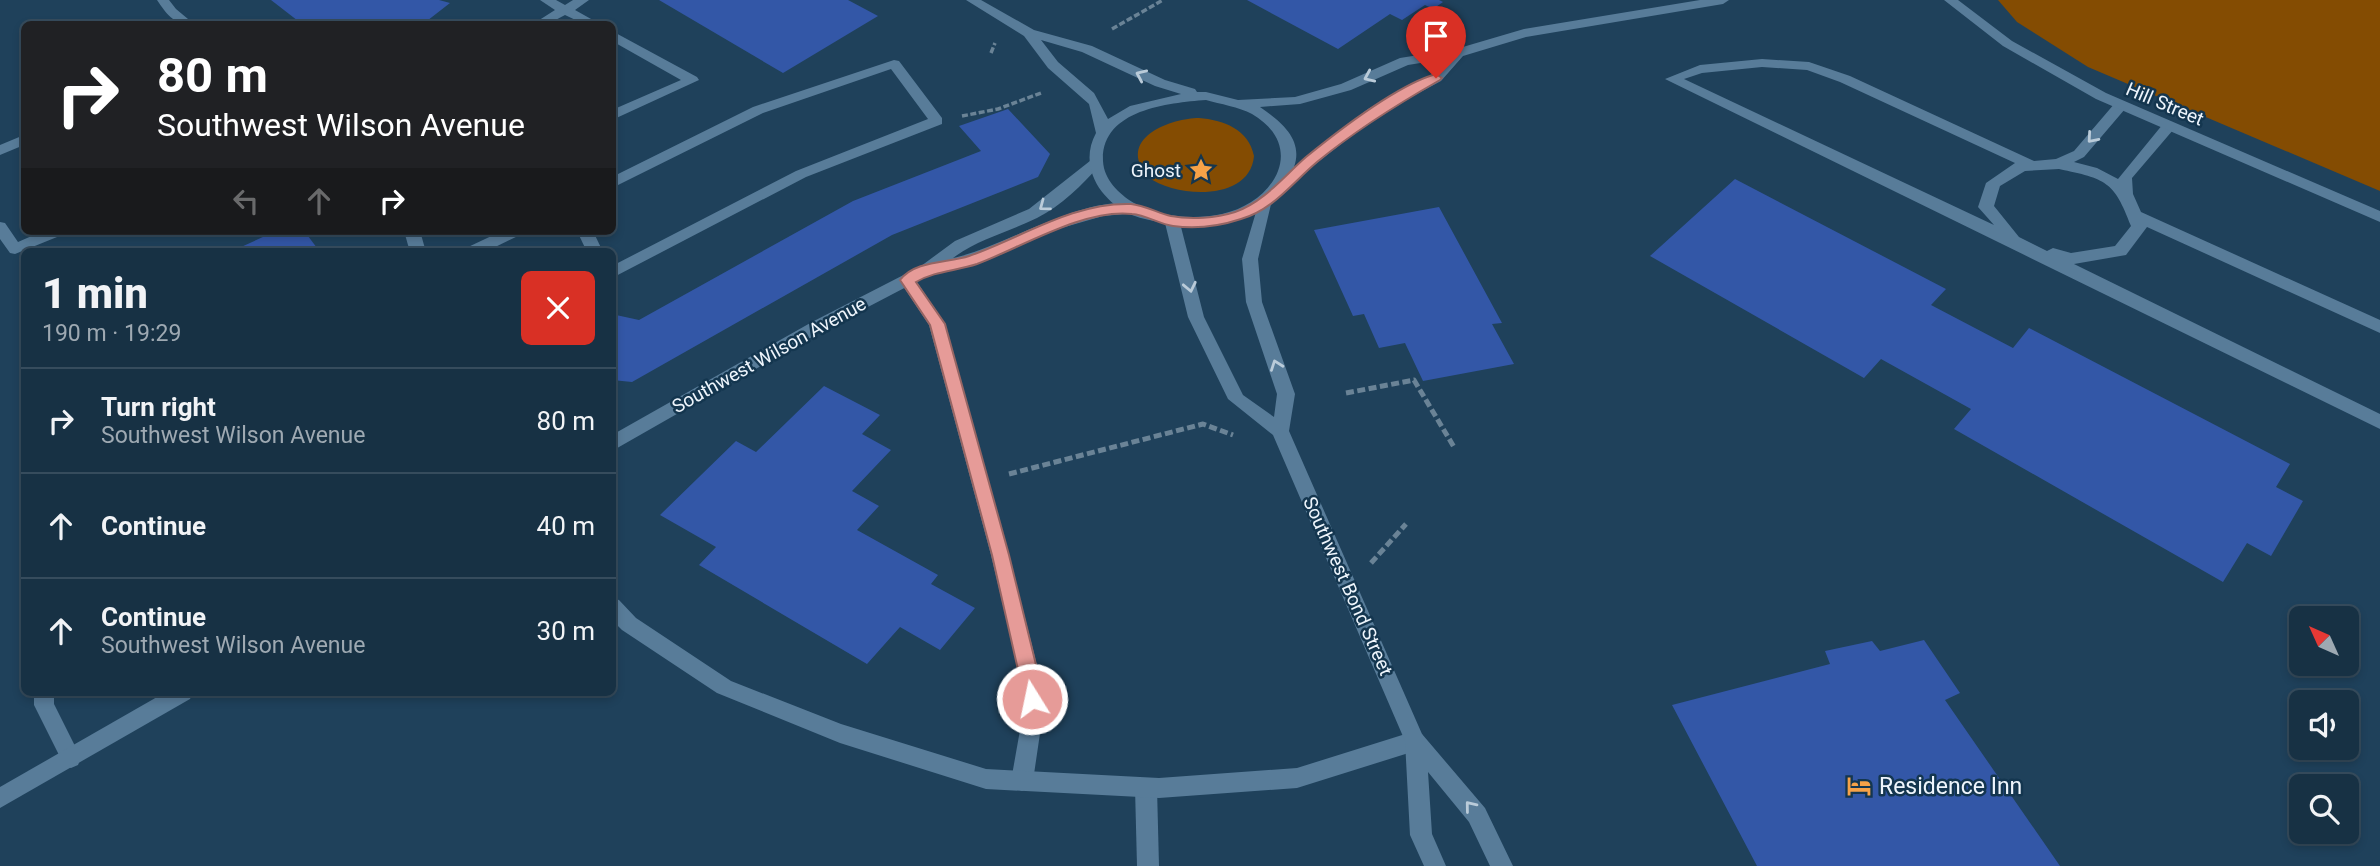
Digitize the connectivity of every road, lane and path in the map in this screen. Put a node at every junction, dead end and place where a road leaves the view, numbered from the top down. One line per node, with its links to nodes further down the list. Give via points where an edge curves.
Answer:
1 (163, 0): 9 (street)
2 (546, 0): 8 (street)
3 (583, 0): 8 (street)
4 (972, 0): 12 (street)
5 (1163, 0): 13 (path)
6 (1723, 0): 15 (street, via 1524,33)
7 (1950, 0): 19 (street, Hill Street, via 2013,49)
8 (566, 9): 10 (street); 11 (street)
9 (183, 21)
10 (544, 21)
11 (588, 21)
12 (1029, 33): 17 (street, one-way to 12, via 1160,83 1087,49); 23 (street, via 1055,67 1085,88 1103,115)
13 (1102, 35)
14 (616, 37): 20 (street, via 692,80)
15 (1458, 53): 18 (street, one-way to 18, via 1405,61 1346,87 1295,101); 30 (street, via 1436,78 1373,112)
16 (1049, 91): 21 (path, via 998,109)
17 (1206, 96): 18 (street); 23 (street, via 1145,104)
18 (1240, 103): 30 (street, via 1280,128 1291,165)
19 (2120, 106): 22 (street, Hill Street); 27 (street, one-way to 27, via 2079,154)
20 (616, 114)
21 (937, 121): 29 (street, via 894,64 758,110); 43 (street, via 801,174)
22 (2168, 127): 31 (street, via 2125,177); 35 (street, Hill Street)
23 (1103, 134): 26 (street)
24 (21, 141): 25 (street)
25 (0, 150)
26 (1096, 162): 33 (street, via 1100,179 1113,196); 42 (street, Southwest Wilson Avenue, one-way to 42, via 1034,213 960,245)
27 (2059, 164): 28 (street); 31 (street, via 2092,171)
28 (2031, 165): 40 (street, via 1993,183 1986,207); 40 (street, via 1809,66 1737,65 1700,69 1672,79)
29 (616, 181)
30 (1284, 183): 32 (street)
31 (2126, 194): 34 (street)
32 (1265, 202): 36 (street, via 1228,218); 49 (street, one-way to 32, via 1286,394 1254,302 1250,259)
33 (1132, 209): 36 (street); 42 (street, Southwest Wilson Avenue, via 1103,211 1053,225 971,260)
34 (2134, 215): 40 (street, via 2139,227 2120,251 2071,259); 45 (street)
35 (2380, 217)
36 (1172, 221): 49 (street, Southwest Bond Street, one-way to 49, via 1196,317 1237,399)
37 (0, 227): 38 (street, via 15,249)
38 (48, 235)
39 (508, 235): 41 (street)
40 (2018, 243): 47 (street)
41 (480, 248)
42 (927, 270): 44 (street, Southwest Wilson Avenue)
43 (616, 271)
44 (907, 280): 50 (street, Southwest Wilson Avenue); 52 (street, via 937,324)
45 (2380, 327)
46 (1346, 393): 51 (path, via 1414,380)
47 (2380, 422)
48 (1203, 424): 52 (path)
49 (1280, 431): 54 (street, Southwest Bond Street)
50 (616, 442)
51 (1454, 447)
52 (980, 481): 60 (street, via 1032,685 1033,713)
53 (1406, 523): 54 (path)
54 (1349, 587): 58 (street, Southwest Bond Street)
55 (616, 610): 60 (street, via 629,624 724,687 850,736 986,779)
56 (44, 696): 59 (street, via 44,705)
57 (178, 696): 59 (street)
58 (1415, 741): 61 (street, via 1297,778); 64 (street, Southwest Bond Street, via 1421,835); 65 (street, Southwest Bond Street, one-way to 58, via 1477,815)
59 (71, 758): 62 (street)
60 (1022, 781): 61 (street)
61 (1146, 788): 63 (street)
62 (0, 798)
63 (1148, 866)
64 (1434, 866)
65 (1502, 866)

